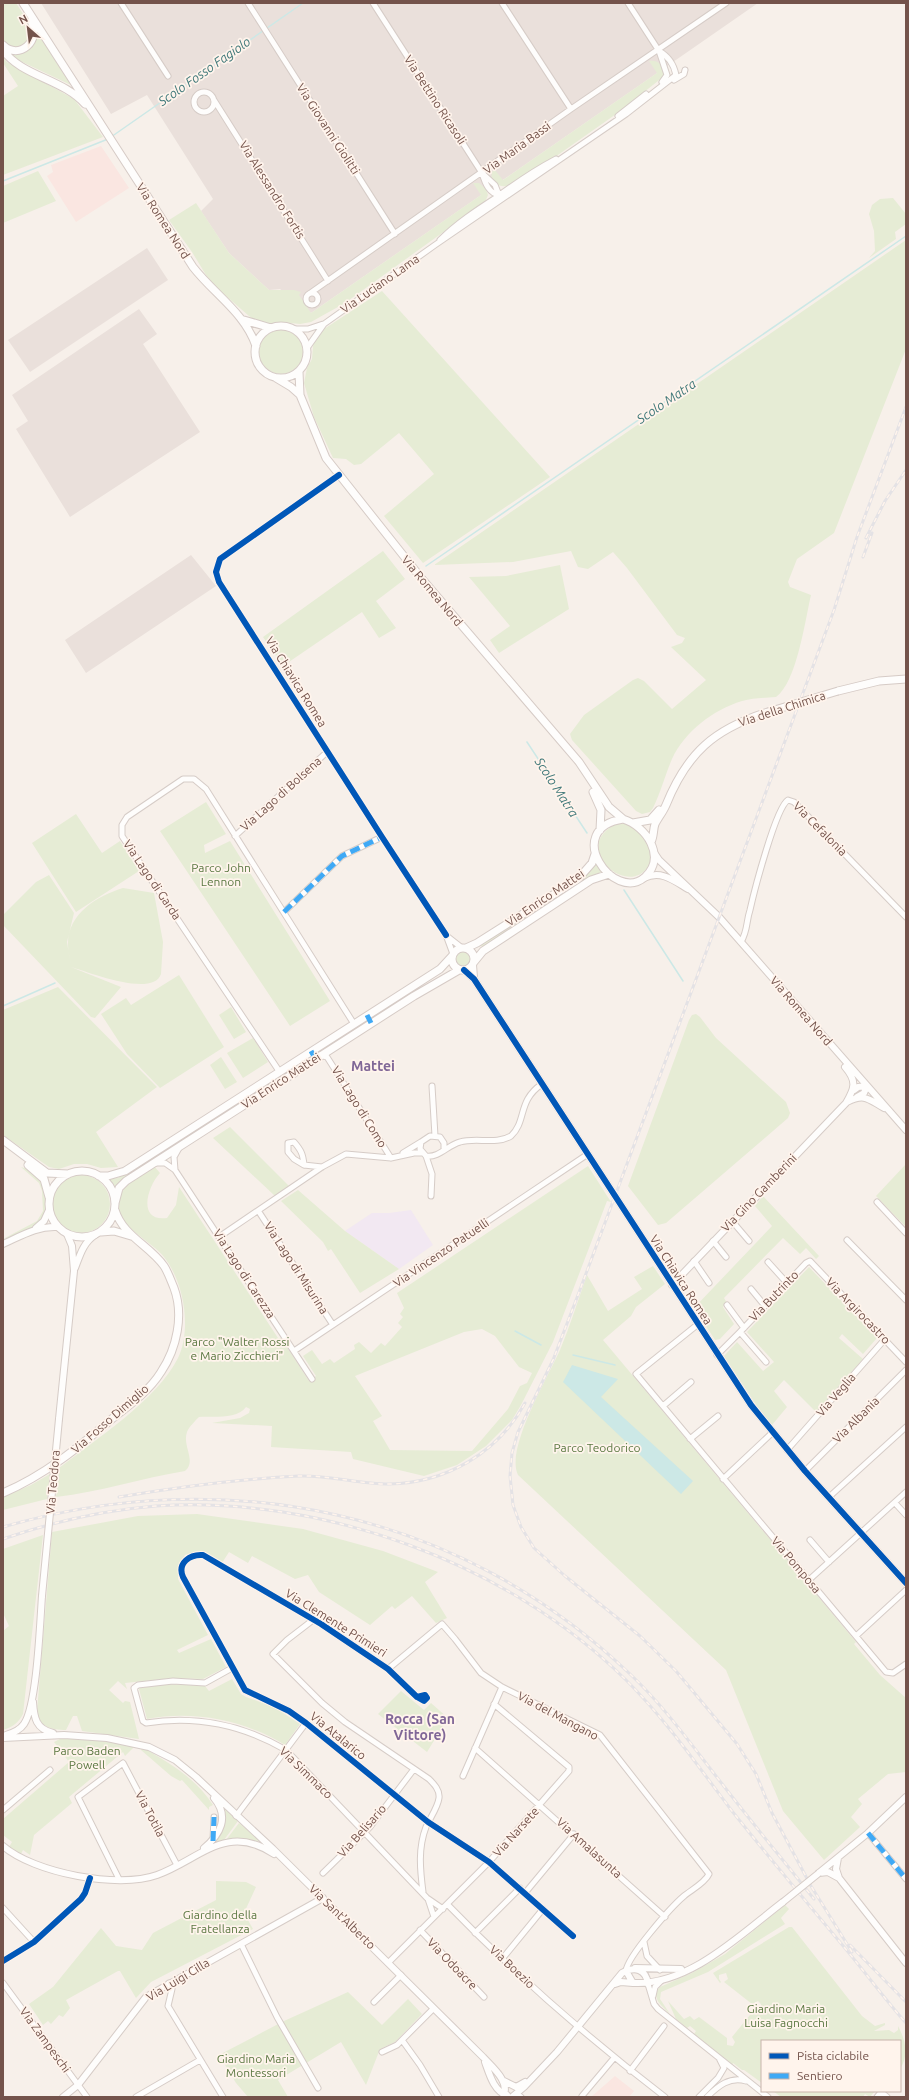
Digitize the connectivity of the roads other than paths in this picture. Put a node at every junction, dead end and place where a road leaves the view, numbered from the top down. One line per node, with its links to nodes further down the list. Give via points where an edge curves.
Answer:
1 (23, 3): 8 (main road, Via Romea Nord, via 33,25 33,41 21,51 10,50); 16 (main road, Via Romea Nord)
2 (120, 3): 12 (street)
3 (248, 3): 27 (street, Via Giovanni Giolitti)
4 (373, 3): 19 (street, Via Bettino Ricasoli)
5 (502, 3): 15 (street)
6 (628, 3): 10 (street)
7 (726, 3): 10 (street, Via Maria Bassi)
8 (3, 45)
9 (3, 50): 16 (main road, Via Romea Nord, via 15,62 71,92)
10 (659, 51): 11 (street, via 666,55); 15 (street, Via Maria Bassi); 17 (street, Via Luciano Lama, via 666,70 666,78)
11 (675, 69): 14 (street, Via Luciano Lama, via 676,75); 14 (street, Via Luciano Lama, via 685,70 684,74)
12 (168, 76)
13 (214, 100): 29 (street, Via Alessandro Fortis)
14 (640, 104): 17 (street, Via Luciano Lama)
15 (571, 109): 19 (street, Via Maria Bassi)
16 (93, 113): 31 (main road, Via Romea Nord, via 193,267 204,282)
17 (613, 121): 18 (street, Via Luciano Lama)
18 (567, 153): 20 (street, Via Luciano Lama); 23 (street, Via Luciano Lama, via 534,171)
19 (482, 173): 21 (street, Via Bettino Ricasoli); 22 (street); 27 (street, Via Maria Bassi)
20 (538, 175): 24 (street, Via Luciano Lama, via 504,195); 26 (street, Via Luciano Lama)
21 (495, 185): 23 (street, via 499,189); 24 (street, Via Bettino Ricasoli)
22 (489, 189): 24 (street, via 495,195); 25 (street)
23 (507, 190): 24 (street, Via Luciano Lama)
24 (499, 195): 25 (street, Via Luciano Lama); 26 (street, Via Luciano Lama, via 500,198)
25 (489, 202): 28 (street, Via Luciano Lama, via 460,222)
26 (465, 225): 28 (street, Via Luciano Lama)
27 (395, 234): 29 (street, Via Maria Bassi)
28 (435, 245): 32 (street, Via Luciano Lama)
29 (328, 280): 30 (street, Via Maria Bassi)
30 (309, 294)
31 (243, 320): 33 (main road, Via Romea Nord); 35 (main road, Via Romea Nord)
32 (324, 324): 34 (street, Via Luciano Lama); 36 (street, Via Luciano Lama)
33 (271, 328): 34 (main road, via 283,326); 35 (main road, via 260,336)
34 (295, 329): 36 (main road, via 303,337)
35 (256, 346): 38 (main road, via 256,357 260,367)
36 (307, 348): 37 (main road, via 306,359)
37 (299, 372): 38 (main road); 39 (main road, Via Romea Nord)
38 (276, 378): 39 (main road)
39 (300, 395): 40 (main road, Via Romea Nord, via 326,458)
40 (339, 475): 42 (street, Via Chiavica Romea, via 220,560 216,567 219,582); 43 (main road, Via Romea Nord, via 422,580 564,744)
41 (906, 679): 44 (main road, Via della Chimica, bridge, via 879,681 838,691 738,723 701,748 678,777)
42 (327, 752): 48 (street, Via Lago di Bolsena); 49 (street, Via Chiavica Romea)
43 (586, 773): 45 (main road, Via Romea Nord, via 609,807); 47 (main road, Via Romea Nord, via 601,810)
44 (667, 799): 46 (main road, Via della Chimica, via 650,820); 50 (main road, Via della Chimica, via 655,824)
45 (623, 819): 46 (main road); 47 (main road, via 608,823)
46 (633, 823): 50 (main road)
47 (600, 830): 51 (main road, via 594,840)
48 (236, 836): 56 (street, Via Lago di Garda); 70 (street, Via Lago di Garda, via 206,789 194,779 188,778 127,817 121,830 122,836)
49 (382, 837): 56 (street, via 342,856); 58 (street, Via Chiavica Romea)
50 (651, 842): 52 (main road)
51 (595, 854): 53 (main road); 60 (main road, Via Enrico Mattei, via 585,873 477,943)
52 (655, 854): 54 (main road, via 652,869); 55 (street, Via Romea Nord)
53 (609, 874): 54 (main road, via 628,883); 62 (main road, Via Enrico Mattei, via 591,880 483,951)
54 (644, 878): 55 (street, Via Romea Nord, via 662,875)
55 (695, 893): 59 (street, Via Romea Nord)
56 (284, 912): 65 (street, Via Lago di Garda)
57 (906, 917): 59 (street, Via Cefalonia, via 794,802 788,800 773,829 749,912 747,932)
58 (446, 935): 60 (street, Via Chiavica Romea); 61 (street, Via Chiavica Romea)
59 (741, 942): 67 (street, Via Romea Nord)
60 (464, 948): 61 (main road); 62 (main road, via 473,953)
61 (453, 955): 63 (main road, via 454,966); 65 (main road, Via Enrico Mattei, via 440,969)
62 (474, 964): 63 (main road); 64 (street, Via Chiavica Romea)
63 (462, 970): 64 (street, Via Chiavica Romea); 66 (main road, Via Enrico Mattei, via 414,996)
64 (474, 979): 71 (street, Via Chiavica Romea)
65 (354, 1024): 70 (main road, Via Enrico Mattei)
66 (331, 1048): 68 (main road, Via Enrico Mattei); 69 (street, Via Lago di Como)
67 (837, 1053): 73 (street, Via Romea Nord); 74 (street, via 851,1076)
68 (320, 1055): 69 (street, Via Lago di Como); 83 (main road, Via Enrico Mattei)
69 (327, 1057): 88 (street, Via Lago di Como)
70 (279, 1071): 94 (main road, Via Enrico Mattei, via 125,1171)
71 (542, 1084): 84 (street, via 532,1090 527,1097 510,1136 503,1139 461,1141); 85 (street, Via Chiavica Romea)
72 (432, 1086): 79 (street)
73 (867, 1086): 74 (street); 75 (street, Via Gino Gamberini, via 864,1093); 77 (street, Via Romea Nord)
74 (854, 1090): 76 (street, Via Gino Gamberini)
75 (856, 1097): 76 (street, Via Gino Gamberini); 77 (street, via 873,1100)
76 (846, 1103): 101 (street, Via Gino Gamberini)
77 (889, 1110): 78 (street, Via Romea Nord)
78 (906, 1130)
79 (435, 1136): 81 (street); 84 (street, via 440,1137)
80 (3, 1140): 93 (main road, via 47,1173)
81 (421, 1142): 86 (street); 87 (street)
82 (3, 1146): 96 (main road, via 40,1175)
83 (180, 1146): 89 (main road, Via Enrico Mattei); 92 (street, via 174,1157)
84 (444, 1148): 87 (street, via 440,1154 432,1157)
85 (588, 1154): 120 (street, Via Chiavica Romea); 126 (street, Via Vincenzo Patuelli)
86 (401, 1155): 87 (street); 88 (street)
87 (424, 1155): 95 (street, via 432,1174)
88 (391, 1158): 91 (street, via 346,1154)
89 (154, 1163): 92 (street, via 165,1163); 98 (main road, Via Enrico Mattei, via 119,1188)
90 (304, 1165): 91 (street)
91 (322, 1167): 100 (street)
92 (175, 1170): 108 (street, Via Lago di Carezza)
93 (68, 1174): 94 (main road, via 80,1171); 96 (main road, via 56,1183)
94 (99, 1176): 98 (main road, via 110,1188)
95 (431, 1196)
96 (49, 1197): 99 (main road)
97 (877, 1202): 105 (street)
98 (115, 1206): 104 (main road, via 107,1226); 107 (main road, Via Fosso Dimiglio, via 117,1218)
99 (49, 1210): 102 (main road); 103 (street, via 44,1222)
100 (259, 1212): 108 (street); 126 (street, Via Lago di Misurina)
101 (732, 1221): 110 (street, Via Gino Gamberini); 111 (street)
102 (57, 1227): 103 (street); 106 (main road)
103 (33, 1230): 112 (street)
104 (98, 1233): 106 (main road, via 81,1238); 107 (main road, Via Fosso Dimiglio, via 114,1231); 117 (street, Via Teodora, via 82,1248)
105 (906, 1233)
106 (67, 1234): 117 (street, Via Teodora, via 72,1246)
107 (131, 1236): 145 (main road, Via Fosso Dimiglio, via 164,1266 174,1289 179,1313 174,1349 161,1373 134,1401 42,1474)
108 (220, 1237): 129 (street, Via Lago di Carezza)
109 (847, 1240): 122 (street)
110 (713, 1241): 113 (street); 114 (street, Via Gino Gamberini)
111 (750, 1241)
112 (3, 1244)
113 (726, 1257)
114 (694, 1261): 118 (street); 120 (street, Via Gino Gamberini)
115 (810, 1261): 119 (street, Via Butrinto); 128 (street, Via Argirocastro)
116 (768, 1262): 119 (street)
117 (74, 1271): 162 (street, Via Teodora, bridge)
118 (710, 1283)
119 (786, 1283): 124 (street, Via Butrinto)
120 (672, 1284): 125 (street, Via Chiavica Romea)
121 (751, 1288): 124 (street)
122 (906, 1300)
123 (727, 1306): 127 (street)
124 (765, 1306): 127 (street, Via Butrinto)
125 (697, 1324): 130 (street, Via Chiavica Romea); 136 (street, Via Pomposa, via 636,1374)
126 (333, 1325): 129 (street, Via Vincenzo Patuelli)
127 (742, 1330): 130 (street, Via Butrinto); 131 (street, Via Butrinto)
128 (885, 1339): 132 (street, Via Argirocastro); 141 (street, Via Veglia)
129 (294, 1351): 134 (street, Via Lago di Carezza)
130 (717, 1356): 139 (street, Via Chiavica Romea)
131 (766, 1362)
132 (906, 1362)
133 (906, 1370): 142 (street, Via Albania)
134 (312, 1379)
135 (691, 1382): 136 (street)
136 (663, 1406): 140 (street, Via Pomposa)
137 (718, 1416): 140 (street)
138 (906, 1427): 146 (street)
139 (772, 1433): 141 (street, Via Chiavica Romea); 143 (street)
140 (690, 1439): 143 (street, Via Pomposa)
141 (787, 1450): 142 (street, Via Chiavica Romea)
142 (805, 1471): 146 (street, Via Chiavica Romea)
143 (722, 1479): 153 (street, Via Pomposa)
144 (906, 1492): 147 (street)
145 (3, 1493)
146 (829, 1497): 149 (street, Via Chiavica Romea)
147 (895, 1503): 148 (street); 149 (street)
148 (906, 1515)
149 (861, 1533): 151 (street); 154 (street, Via Chiavica Romea)
150 (810, 1540): 151 (street)
151 (829, 1562): 153 (street)
152 (237, 1576): 156 (street, Via Clemente Primieri); 159 (street, Via Atalarico, via 199,1555 187,1559 181,1569)
153 (809, 1580): 157 (street, Via Pomposa)
154 (906, 1583)
155 (906, 1590): 157 (street)
156 (313, 1620): 160 (street, Via Clemente Primieri); 170 (street, via 273,1654 322,1703)
157 (856, 1636): 158 (street, Via Pomposa, via 886,1672 893,1673)
158 (906, 1664)
159 (232, 1668): 165 (street, Via Atalarico, via 248,1693 268,1700); 169 (street, Via Simmaco, via 204,1683 138,1685 134,1688 143,1722 177,1719 217,1724 268,1739)
160 (388, 1669): 161 (street, Via del Mangano, via 442,1624 481,1673); 163 (street, Via Clemente Primieri)
161 (502, 1687): 164 (street); 206 (street, Via del Mangano, via 600,1735 709,1874)
162 (33, 1693): 166 (street, Via Teodora, via 34,1717 39,1726); 167 (street, Via Teodora, via 24,1724)
163 (417, 1697)
164 (494, 1704): 168 (street); 176 (street, Via Narsete, via 569,1767 569,1771)
165 (306, 1723): 169 (street); 174 (street, Via Atalarico)
166 (64, 1735): 167 (street); 173 (street, Via Sant'Alberto, via 135,1742 162,1752)
167 (3, 1737)
168 (475, 1748): 172 (street); 176 (street, Via Amalasunta)
169 (286, 1750): 178 (street); 181 (street, Via Simmaco)
170 (414, 1769): 174 (street, Via Belisario); 180 (street, via 435,1785 438,1792 439,1799)
171 (50, 1770): 177 (street)
172 (463, 1776)
173 (196, 1777): 178 (street, Via Sant'Alberto); 184 (street, Via Sant'Alberto, via 222,1811 221,1829)
174 (394, 1795): 180 (street, Via Atalarico); 181 (street, Via Belisario)
175 (906, 1797): 182 (street)
176 (540, 1804): 183 (street, Via Amalasunta); 189 (street, Via Narsete)
177 (3, 1810)
178 (236, 1816): 188 (street, Via Sant'Alberto)
179 (214, 1817): 184 (street)
180 (428, 1822): 189 (street, Via Atalarico); 198 (street, via 420,1850)
181 (365, 1832): 191 (street, Via Belisario); 198 (street, Via Simmaco)
182 (868, 1833): 187 (street); 196 (street)
183 (574, 1834): 199 (street); 206 (street, Via Amalasunta)
184 (212, 1841): 186 (street, Via Sant'Alberto)
185 (3, 1846): 193 (street, Via Sant'Alberto, via 43,1867)
186 (201, 1851): 188 (street, Via Sant'Alberto, via 223,1843 250,1843); 190 (street, Via Sant'Alberto)
187 (838, 1858): 192 (street); 194 (street, via 836,1869)
188 (282, 1859): 200 (street, Via Sant'Alberto)
189 (489, 1862): 197 (street, Via Atalarico); 202 (street, Via Narsete)
190 (177, 1864): 195 (street, Via Sant'Alberto, via 157,1875); 195 (street, Via Totila, via 123,1763 78,1797)
191 (323, 1873)
192 (819, 1873): 194 (street, via 828,1872); 220 (street, bridge, via 718,1954)
193 (90, 1878): 195 (street, Via Sant'Alberto); 212 (street, via 86,1893 81,1899)
194 (839, 1878): 219 (street)
195 (119, 1879)
196 (906, 1879)
197 (520, 1888): 199 (street, Via Atalarico); 209 (street)
198 (423, 1892): 201 (street, Via Simmaco)
199 (525, 1893): 205 (street, Via Atalarico)
200 (323, 1898): 213 (street, Via Luigi Cilla); 218 (street, Via Sant'Alberto)
201 (427, 1898): 204 (street, Via Simmaco); 207 (street, Via Simmaco)
202 (447, 1904): 204 (street, Via Narsete); 209 (street, Via Boezio)
203 (3, 1908): 212 (street)
204 (443, 1909): 207 (street, Via Narsete)
205 (542, 1909): 210 (street, Via Atalarico); 216 (street)
206 (665, 1916): 211 (street)
207 (434, 1917): 208 (street, Via Narsete)
208 (420, 1930): 218 (street, Via Narsete); 230 (street, Via Odoacre)
209 (476, 1932): 216 (street, Via Boezio)
210 (573, 1936)
211 (644, 1941): 214 (street); 215 (street)
212 (34, 1942): 217 (street)
213 (241, 1944): 226 (street, Via Luigi Cilla); 247 (street)
214 (634, 1954): 215 (street); 221 (street, via 627,1966)
215 (647, 1956): 222 (street)
216 (502, 1959): 235 (street, Via Boezio)
217 (3, 1961)
218 (388, 1963): 223 (street, Via Sant'Alberto)
219 (906, 1963)
220 (694, 1966): 222 (street); 224 (street)
221 (629, 1970): 222 (street, via 644,1967); 227 (street); 228 (street, via 645,1973); 229 (street)
222 (660, 1970)
223 (401, 1975): 232 (street); 233 (street, Via Sant'Alberto)
224 (661, 1981): 228 (street); 231 (street, via 655,1987)
225 (3, 1983): 246 (street, Via Zampeschi)
226 (169, 1983): 242 (street, via 172,1989 168,2006); 246 (street, Via Luigi Cilla, via 146,1996)
227 (633, 1983): 228 (street); 229 (street, via 617,1983)
228 (648, 1984): 231 (street)
229 (609, 1989): 235 (street)
230 (484, 1998)
231 (652, 1999): 241 (street, via 658,2009)
232 (374, 2002)
233 (433, 2009): 236 (street); 239 (street, Via Sant'Alberto)
234 (664, 2026): 243 (street)
235 (578, 2028): 238 (street); 240 (street, Via Boezio)
236 (402, 2040): 237 (street); 256 (street)
237 (382, 2052)
238 (556, 2054): 244 (street, via 519,2086 513,2087); 250 (street)
239 (483, 2057): 244 (street, Via Sant'Alberto); 249 (street, Via Sant'Alberto, via 491,2078)
240 (614, 2058): 243 (street, Via Boezio); 251 (street)
241 (719, 2059): 245 (street); 258 (street, via 724,2068 722,2074)
242 (200, 2060): 254 (street); 255 (street)
243 (630, 2071): 257 (street, Via Boezio)
244 (503, 2081): 249 (street)
245 (749, 2082): 248 (street); 259 (street, via 735,2080 725,2083)
246 (78, 2085): 252 (street, Via Luigi Cilla); 253 (street, Via Zampeschi)
247 (318, 2088)
248 (761, 2091)
249 (504, 2096): 250 (street)
250 (517, 2096)
251 (582, 2096)
252 (63, 2097)
253 (87, 2097)
254 (136, 2097)
255 (222, 2097)
256 (438, 2097)
257 (665, 2097)
258 (699, 2097)
259 (707, 2097)
260 (877, 2097): 261 (street, via 881,2092)
261 (887, 2097)

